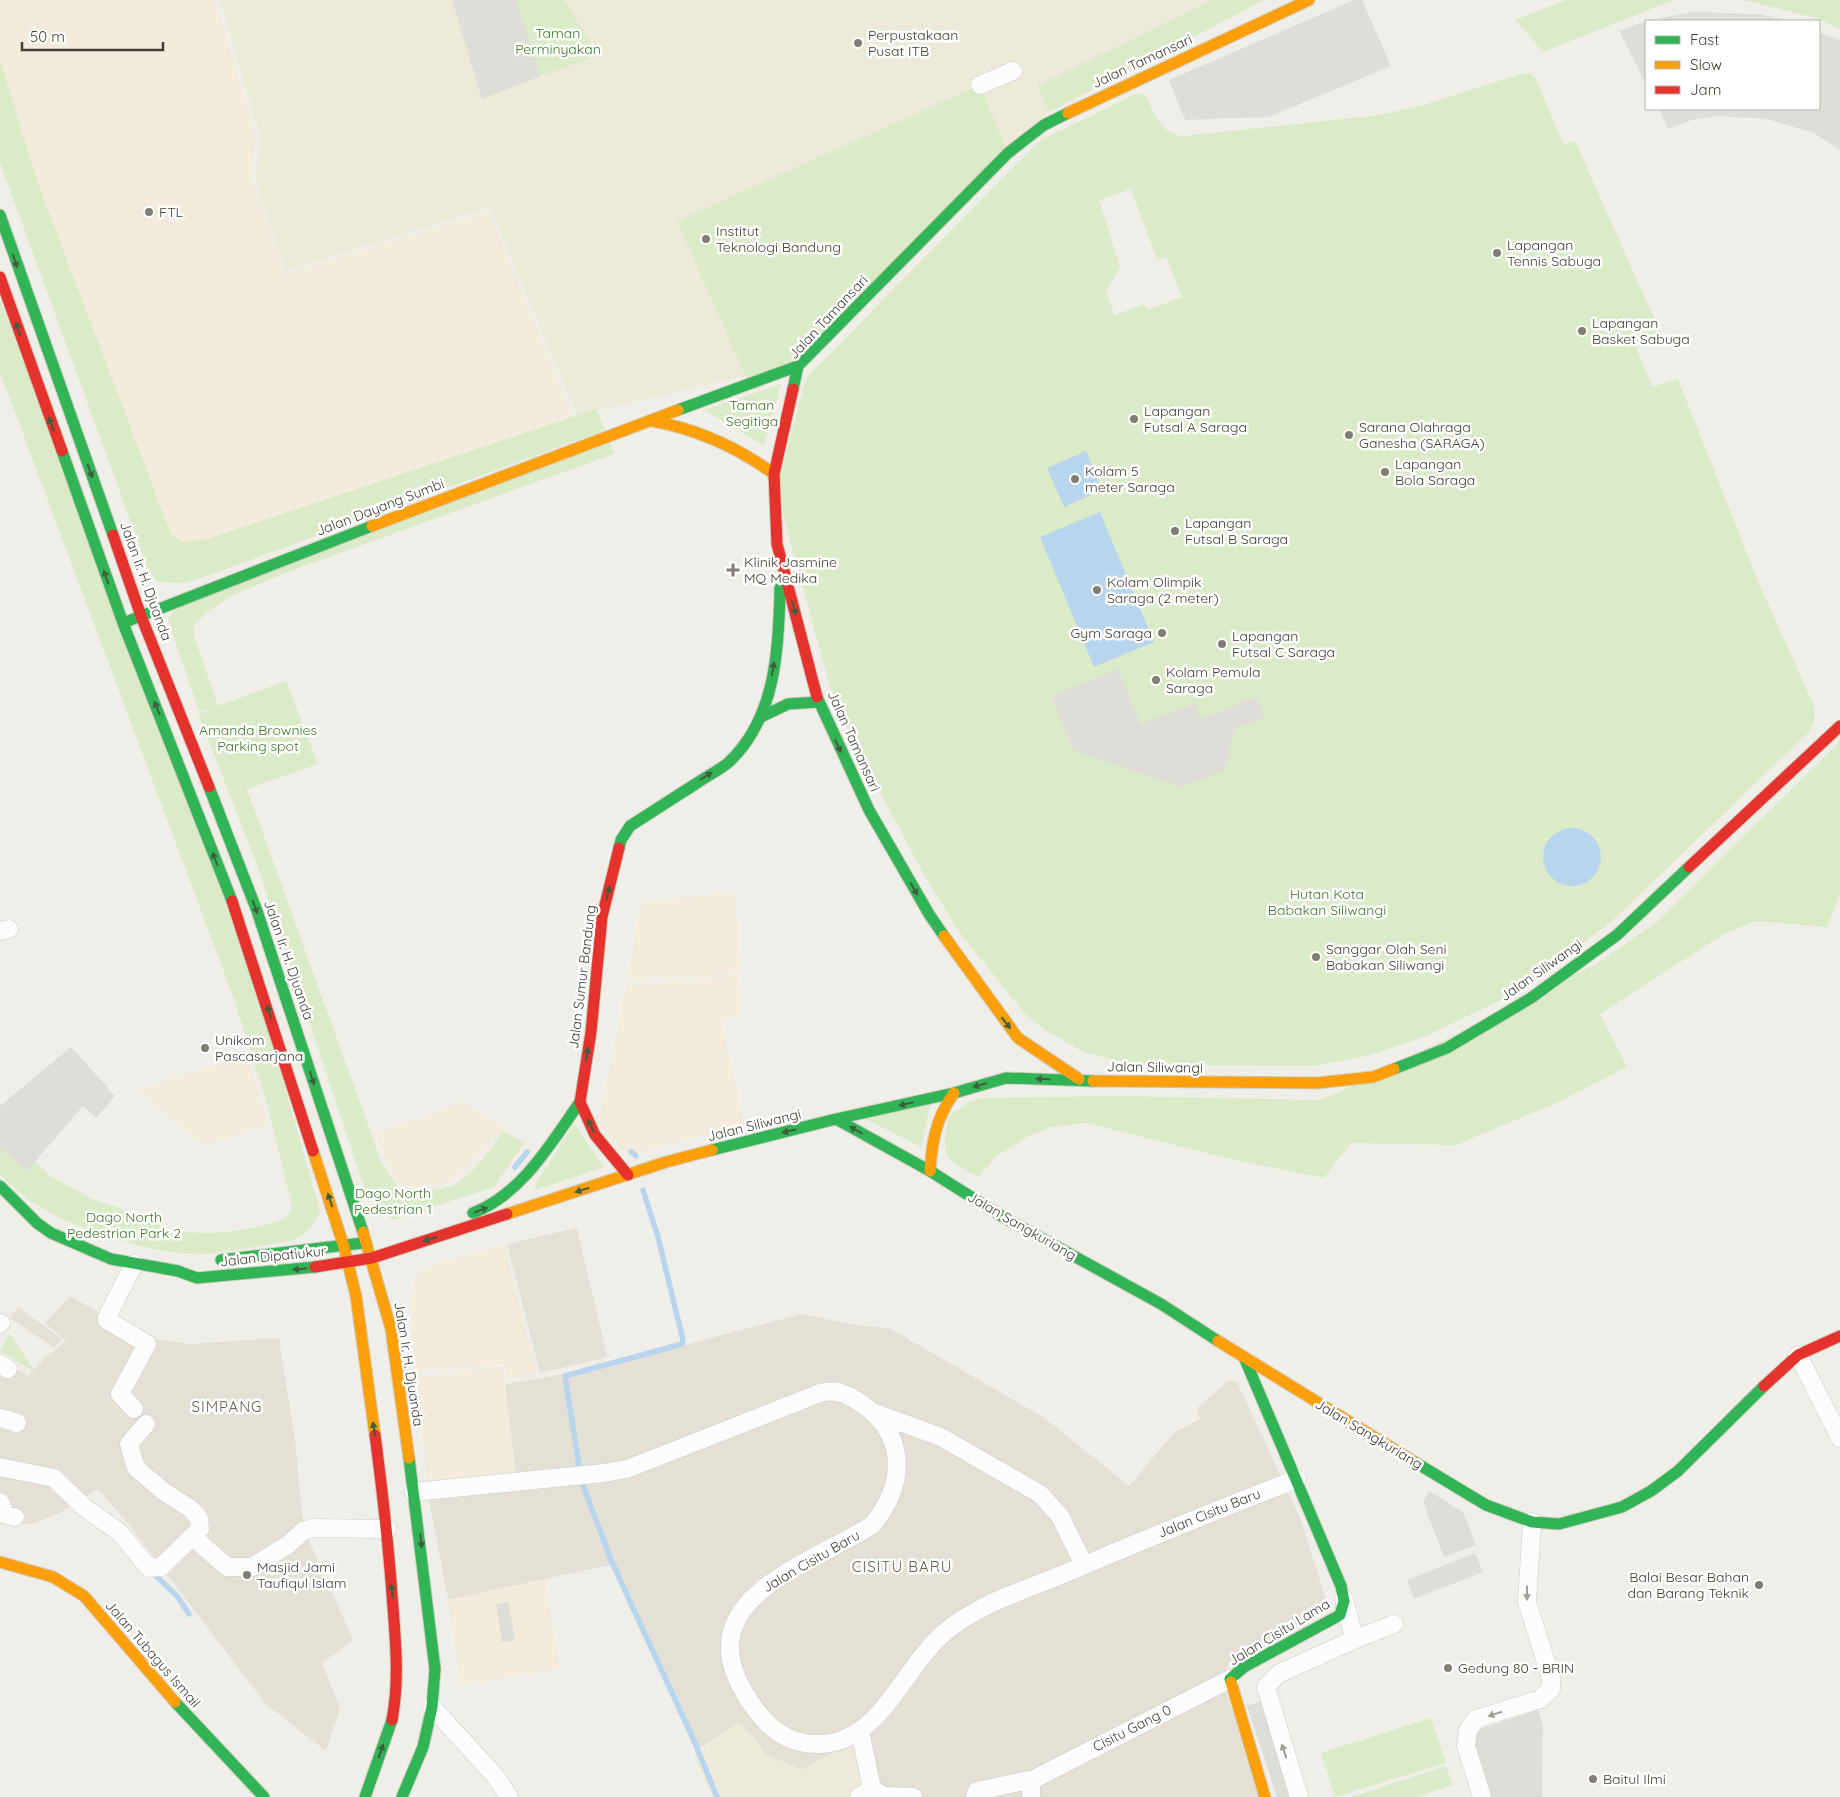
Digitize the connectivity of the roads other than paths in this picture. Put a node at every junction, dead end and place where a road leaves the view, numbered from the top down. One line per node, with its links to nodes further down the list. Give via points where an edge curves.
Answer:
1 (1309, 0): 6 (main road, Jalan Tamansari, via 1144,76 1032,133 1008,152)
2 (1013, 71): 3 (street)
3 (980, 85)
4 (0, 215): 10 (main road, Jalan Ir. H. Djuanda, one-way to 10)
5 (0, 277): 11 (main road, one-way to 5)
6 (798, 366): 7 (main road, Jalan Dayang Sumbi); 8 (main road, Jalan Tamansari)
7 (649, 421): 8 (main road, via 694,429); 10 (main road, Jalan Dayang Sumbi)
8 (774, 474): 9 (main road, Jalan Tamansari)
9 (777, 544): 12 (main road, Jalan Tamansari, one-way to 12); 13 (main road, Jalan Sumur Bandung, one-way to 9, via 777,648 780,614)
10 (141, 616): 11 (main road, Jalan Dayang Sumbi); 25 (main road, Jalan Ir. H. Djuanda, one-way to 25, via 240,864)
11 (123, 623): 26 (main road, one-way to 11, via 238,918)
12 (818, 702): 13 (main road, via 788,704); 17 (main road, Jalan Tamansari, one-way to 17, via 869,810 929,914 972,978 1017,1043)
13 (762, 716): 19 (main road, Jalan Sumur Bandung, one-way to 13, via 591,1032 602,917 621,840 637,820 734,757)
14 (1840, 726): 17 (main road, Jalan Siliwangi, via 1617,935 1531,998 1447,1048 1373,1077 1317,1083)
15 (1012, 1063): 16 (main road)
16 (1006, 1078): 17 (main road, Jalan Siliwangi, one-way to 16); 18 (main road, Jalan Siliwangi, one-way to 18)
17 (1079, 1079)
18 (954, 1093): 20 (main road, Jalan Siliwangi, one-way to 20); 21 (main road, via 940,1111 932,1134)
19 (580, 1102): 22 (main road, one-way to 19, via 595,1135); 24 (main road, one-way to 19, via 494,1206 543,1155)
20 (836, 1119): 21 (main road, Jalan Sangkuriang, one-way to 20); 22 (main road, Jalan Siliwangi, one-way to 22, via 666,1162)
21 (930, 1171): 35 (main road, Jalan Sangkuriang, via 1003,1217 1161,1304)
22 (628, 1175): 27 (main road, Jalan Siliwangi, one-way to 27)
23 (0, 1186): 31 (main road, Jalan Dipatiukur, via 37,1224 51,1233 111,1259)
24 (418, 1230)
25 (372, 1241): 26 (main road); 27 (main road, Jalan Ir. H. Djuanda)
26 (344, 1247): 28 (main road, Jalan Dipatiukur, via 298,1249); 30 (main road)
27 (372, 1258): 30 (main road, Jalan Dipatiukur); 44 (main road, Jalan Ir. H. Djuanda, via 391,1329)
28 (211, 1261)
29 (194, 1263): 32 (main road)
30 (348, 1263): 32 (main road, Jalan Dipatiukur, one-way to 32, via 197,1278); 48 (main road, one-way to 30, via 358,1309)
31 (134, 1264): 32 (main road, Jalan Dipatiukur); 36 (street, via 107,1320 146,1344 120,1394)
32 (178, 1271)
33 (1840, 1336): 34 (main road, Jalan Sangkuriang)
34 (1798, 1355): 41 (street); 47 (main road, Jalan Sangkuriang, via 1736,1411 1678,1471 1651,1491 1622,1507 1559,1524)
35 (1244, 1357): 43 (main road, Jalan Cisitu Lama); 47 (main road, Jalan Sangkuriang, via 1486,1505)
36 (134, 1408)
37 (875, 1413): 44 (street, Jalan Cisitu Baru, via 842,1391 832,1390 627,1469); 51 (street, via 941,1437 1040,1494 1060,1516); 57 (street, Jalan Cisitu Baru, via 883,1421 897,1459 892,1496 884,1511 857,1535 771,1582 752,1596 739,1613 731,1637 732,1660 740,1685 768,1725 785,1737 803,1743 824,1744)
38 (0, 1418): 39 (street)
39 (17, 1423)
40 (146, 1424): 49 (street, via 129,1444 136,1468 199,1518 200,1529)
41 (1840, 1438)
42 (0, 1467): 49 (street, via 54,1478 119,1532 149,1568 161,1567)
43 (1297, 1479): 51 (street, Jalan Cisitu Baru); 52 (main road, Jalan Cisitu Lama)
44 (414, 1492): 56 (main road, Jalan Ir. H. Djuanda, one-way to 56, via 435,1670)
45 (0, 1502): 46 (street, via 6,1515)
46 (15, 1517)
47 (1532, 1522): 69 (street, one-way to 69, via 1527,1602 1552,1678 1551,1689 1540,1699 1476,1719 1468,1730 1466,1746)
48 (387, 1530): 49 (street, via 313,1528 303,1531 289,1544 252,1567 227,1567); 61 (main road, one-way to 48, via 391,1723 397,1691)
49 (193, 1537)
50 (0, 1562): 60 (main road, Jalan Tubagus Ismail, via 53,1577 84,1596 200,1731)
51 (1084, 1565): 57 (street, Jalan Cisitu Baru, via 977,1610 946,1631 928,1647 873,1721)
52 (1344, 1598): 54 (street, via 1354,1637); 55 (main road, Jalan Cisitu Lama, via 1340,1615 1244,1667)
53 (1394, 1624): 54 (street)
54 (1351, 1641): 68 (street, one-way to 54, via 1266,1687 1278,1674)
55 (1230, 1680): 58 (street, Cisitu Gang 0); 67 (main road, Jalan Cisitu Lama)
56 (432, 1707): 62 (main road, Jalan Ir. H. Djuanda, via 423,1747); 63 (street, via 496,1777)
57 (860, 1731): 59 (street)
58 (1034, 1779): 65 (street, Cisitu Gang 0, via 978,1791); 66 (street)
59 (866, 1793): 64 (street)
60 (264, 1797)
61 (366, 1797)
62 (402, 1797)
63 (509, 1797)
64 (913, 1797)
65 (975, 1797)
66 (1031, 1797)
67 (1265, 1797)
68 (1299, 1797)
69 (1482, 1797)

